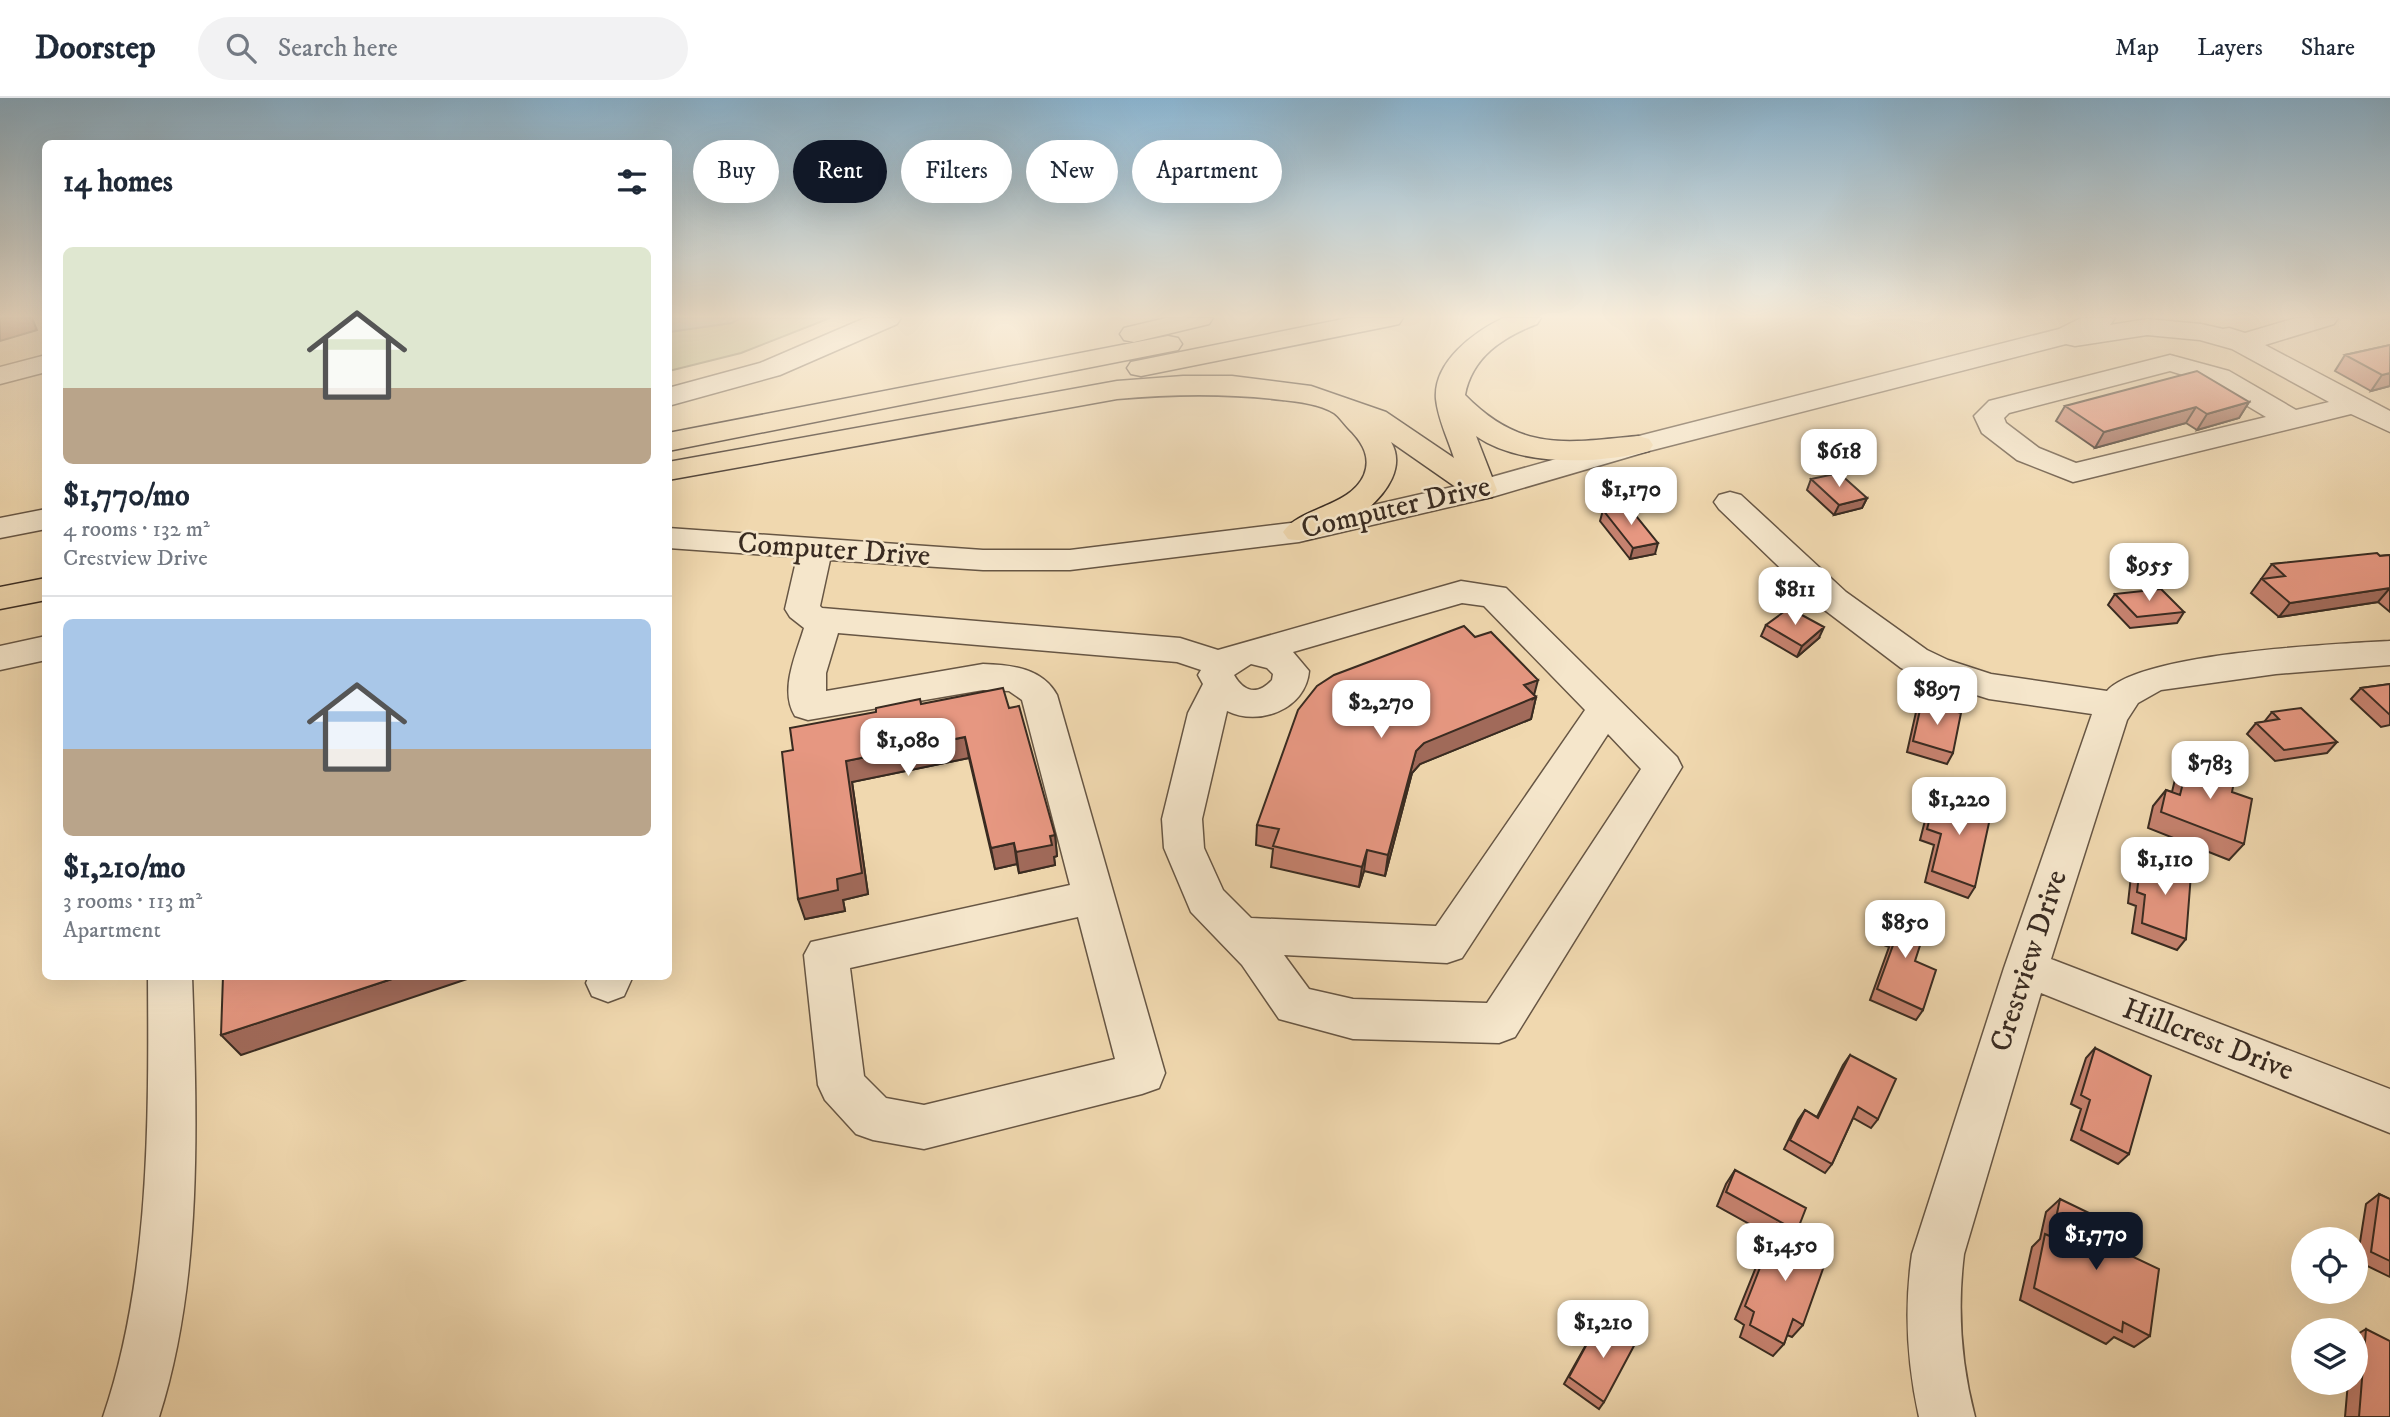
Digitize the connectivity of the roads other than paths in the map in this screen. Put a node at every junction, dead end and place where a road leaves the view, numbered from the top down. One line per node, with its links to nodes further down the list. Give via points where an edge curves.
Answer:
1 (732, 380): 10 (street)
2 (936, 380): 16 (highway)
3 (986, 380): 16 (highway)
4 (1084, 380): 18 (highway)
5 (1457, 380): 11 (highway)
6 (1894, 380): 17 (street, Computer Drive)
7 (2105, 380): 14 (street, via 1998,407 1989,416 1992,427 2028,454 2073,473)
8 (2225, 380): 14 (street)
9 (2310, 380): 12 (street)
10 (672, 396)
11 (1450, 396): 17 (highway, via 1476,426 1518,446 1567,452); 20 (highway)
12 (2355, 404): 14 (street); 15 (street)
13 (1341, 406): 19 (highway, via 1311,395 1232,385 1117,390); 20 (highway, via 1376,418); 24 (highway, via 1375,440 1381,451 1381,473 1366,495)
14 (2292, 420)
15 (2390, 423)
16 (682, 439)
17 (1638, 444): 20 (street, Computer Drive)
18 (672, 462)
19 (672, 470)
20 (1481, 490): 24 (street, Computer Drive)
21 (1730, 502): 36 (street, via 1834,600 1914,659 1989,686)
22 (42, 520): 23 (street)
23 (0, 528)
24 (1299, 532): 26 (street, Computer Drive, via 1070,560 983,560)
25 (672, 538): 26 (street, Computer Drive)
26 (816, 549): 31 (street, via 803,609 813,619)
27 (42, 564): 28 (highway)
28 (0, 572)
29 (42, 590): 30 (highway)
30 (0, 598)
31 (824, 621): 35 (street, via 1180,650); 38 (street, via 808,673 807,706 983,677 1029,683 1039,695)
32 (42, 649): 34 (street)
33 (2390, 653): 36 (street, Crestview Drive, via 2169,677 2137,686)
34 (0, 657)
35 (1231, 668): 37 (street, via 1461,592 1494,596); 39 (street, via 1208,713 1182,819 1184,848 1206,900)
36 (2116, 705): 40 (street, Crestview Drive)
37 (1605, 709): 39 (street, via 1447,945); 39 (street, via 1663,767 1499,1023 1353,1019 1295,1005)
38 (1094, 897): 38 (street, via 1142,1073 924,1128 873,1118 842,1085 826,955)
39 (1241, 935)
40 (2026, 968): 42 (street, Hillcrest Drive); 44 (street, Crestview Drive, via 1935,1268 1933,1340)
41 (170, 980): 43 (street, via 173,1133 159,1292)
42 (2390, 1111)
43 (131, 1417)
44 (1947, 1417)

